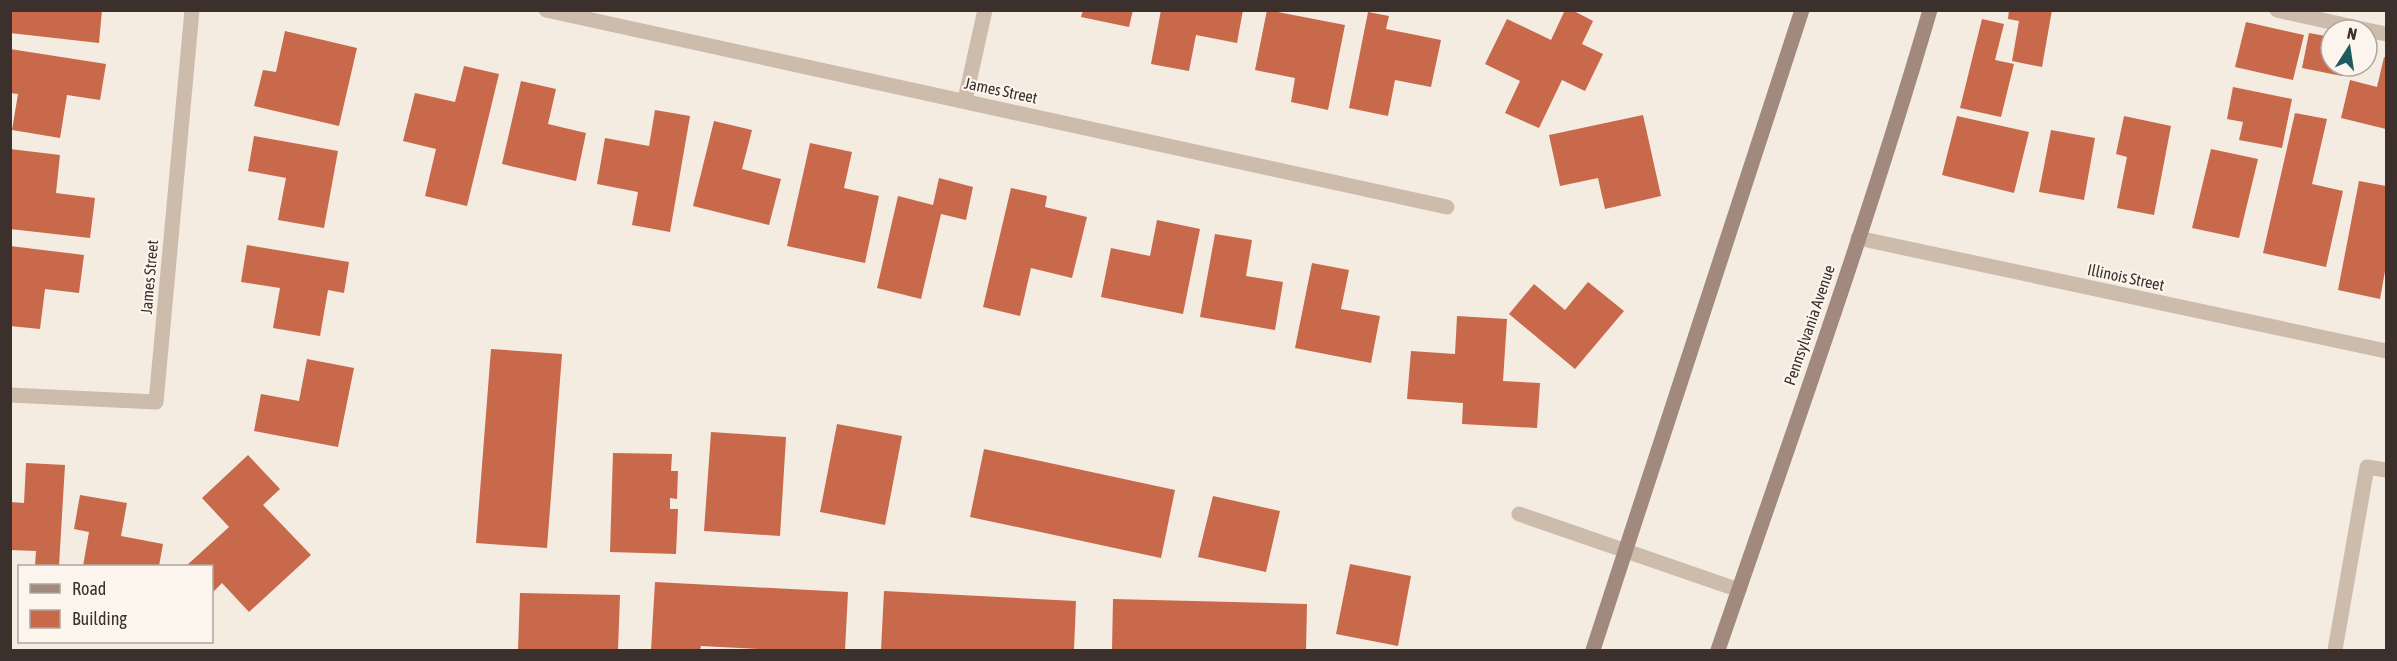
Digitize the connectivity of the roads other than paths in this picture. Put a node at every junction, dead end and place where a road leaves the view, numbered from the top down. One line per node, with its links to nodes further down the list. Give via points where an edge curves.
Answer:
1 (192, 10): 12 (street, James Street, via 156,402)
2 (546, 10): 8 (street, James Street)
3 (985, 10): 8 (street)
4 (1802, 10): 15 (main road)
5 (1930, 10): 10 (main road, Pennsylvania Avenue)
6 (2277, 10): 7 (street)
7 (2319, 19)
8 (964, 100): 9 (street, James Street)
9 (1447, 207)
10 (1858, 238): 11 (street, Illinois Street); 16 (main road, Pennsylvania Avenue)
11 (2386, 351)
12 (10, 395)
13 (2386, 471): 19 (street, via 2367,467)
14 (1519, 514): 15 (street)
15 (1626, 552): 16 (street); 17 (main road)
16 (1738, 590): 18 (main road, Pennsylvania Avenue)
17 (1593, 651)
18 (1718, 651)
19 (2336, 651)

